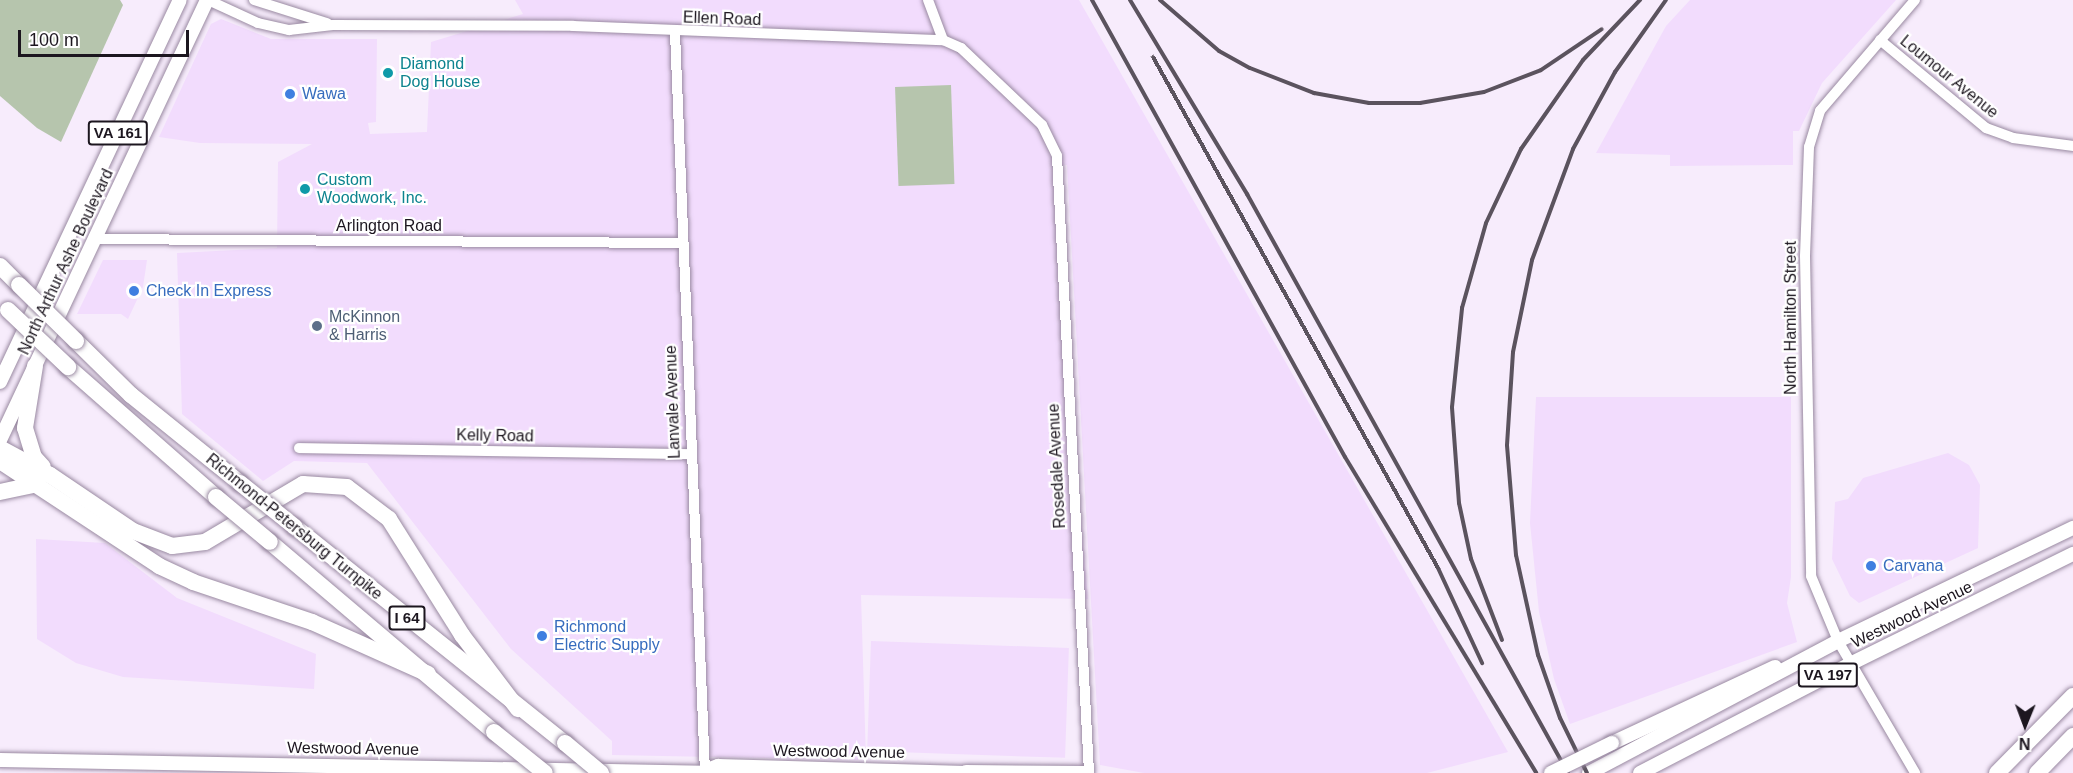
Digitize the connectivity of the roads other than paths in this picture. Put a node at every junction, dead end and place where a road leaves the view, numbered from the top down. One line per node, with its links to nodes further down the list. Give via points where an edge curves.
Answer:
1 (180, 0): 10 (main road, North Arthur Ashe Boulevard / VA 161)
2 (207, 0): 6 (street, Ellen Road, via 278,29); 13 (main road, North Arthur Ashe Boulevard / VA 161)
3 (254, 0): 6 (street, Ellen Road)
4 (928, 0): 8 (street)
5 (1915, 0): 9 (street, North Hamilton Street)
6 (333, 25): 7 (street, Ellen Road, via 573,26)
7 (675, 32): 8 (street, Ellen Road); 14 (street, Lanvale Avenue)
8 (943, 40): 12 (street, Ellen Road, via 962,48 1034,117 1048,133)
9 (1880, 40): 11 (street, Loumour Avenue, via 1986,128 2013,138); 28 (street, North Hamilton Street, via 1820,111 1809,147 1806,186 1808,554 1813,585)
10 (125, 117): 13 (main road, via 114,157 87,220); 18 (main road, North Arthur Ashe Boulevard / VA 161)
11 (2073, 146)
12 (1057, 156): 43 (street, Rosedale Avenue)
13 (94, 239): 14 (street, Arlington Road); 17 (main road, North Arthur Ashe Boulevard / VA 161)
14 (683, 243): 22 (street, Lanvale Avenue)
15 (0, 266): 33 (highway, Richmond-Petersburg Turnpike / I 64, bridge, via 131,394)
16 (4, 306): 31 (highway, Richmond-Petersburg Turnpike / I 64, bridge, via 216,497)
17 (34, 366): 19 (main road, North Arthur Ashe Boulevard / VA 161); 24 (highway, via 27,404 27,441)
18 (0, 382)
19 (0, 440)
20 (0, 448): 24 (highway)
21 (299, 448): 22 (street, Kelly Road)
22 (690, 454): 38 (street, Lanvale Avenue)
23 (0, 460): 24 (highway)
24 (44, 479): 25 (highway); 31 (highway, via 159,566 193,582 330,629); 33 (highway, via 138,534 160,544 183,547 205,542 303,484 347,487 389,519 462,635)
25 (0, 492)
26 (2073, 528): 28 (main road, Westwood Avenue / VA 197)
27 (2073, 554): 30 (main road, Westwood Avenue / VA 197)
28 (1838, 641): 29 (main road, Westwood Avenue / VA 197); 30 (street, North Hamilton Street)
29 (1819, 651): 44 (main road, Westwood Avenue, bridge, via 1748,677); 45 (main road, Westwood Avenue / VA 197)
30 (1850, 664): 46 (main road, Westwood Avenue / VA 197); 47 (street, North Hamilton Street)
31 (428, 674): 39 (highway, Richmond-Petersburg Turnpike / I 64, bridge)
32 (2073, 696): 48 (highway)
33 (518, 709): 40 (highway, Richmond-Petersburg Turnpike / I 64, bridge)
34 (2073, 736): 49 (highway)
35 (0, 760): 36 (main road, Westwood Avenue)
36 (248, 768): 37 (main road, Westwood Avenue)
37 (507, 770): 38 (main road, Westwood Avenue)
38 (709, 772): 41 (main road, Westwood Avenue, via 718,766)
39 (545, 773)
40 (601, 773)
41 (969, 773): 42 (main road, Westwood Avenue)
42 (1084, 773)
43 (1089, 773)
44 (1551, 773)
45 (1589, 773)
46 (1640, 773)
47 (1915, 773)
48 (1997, 773)
49 (2037, 773)

